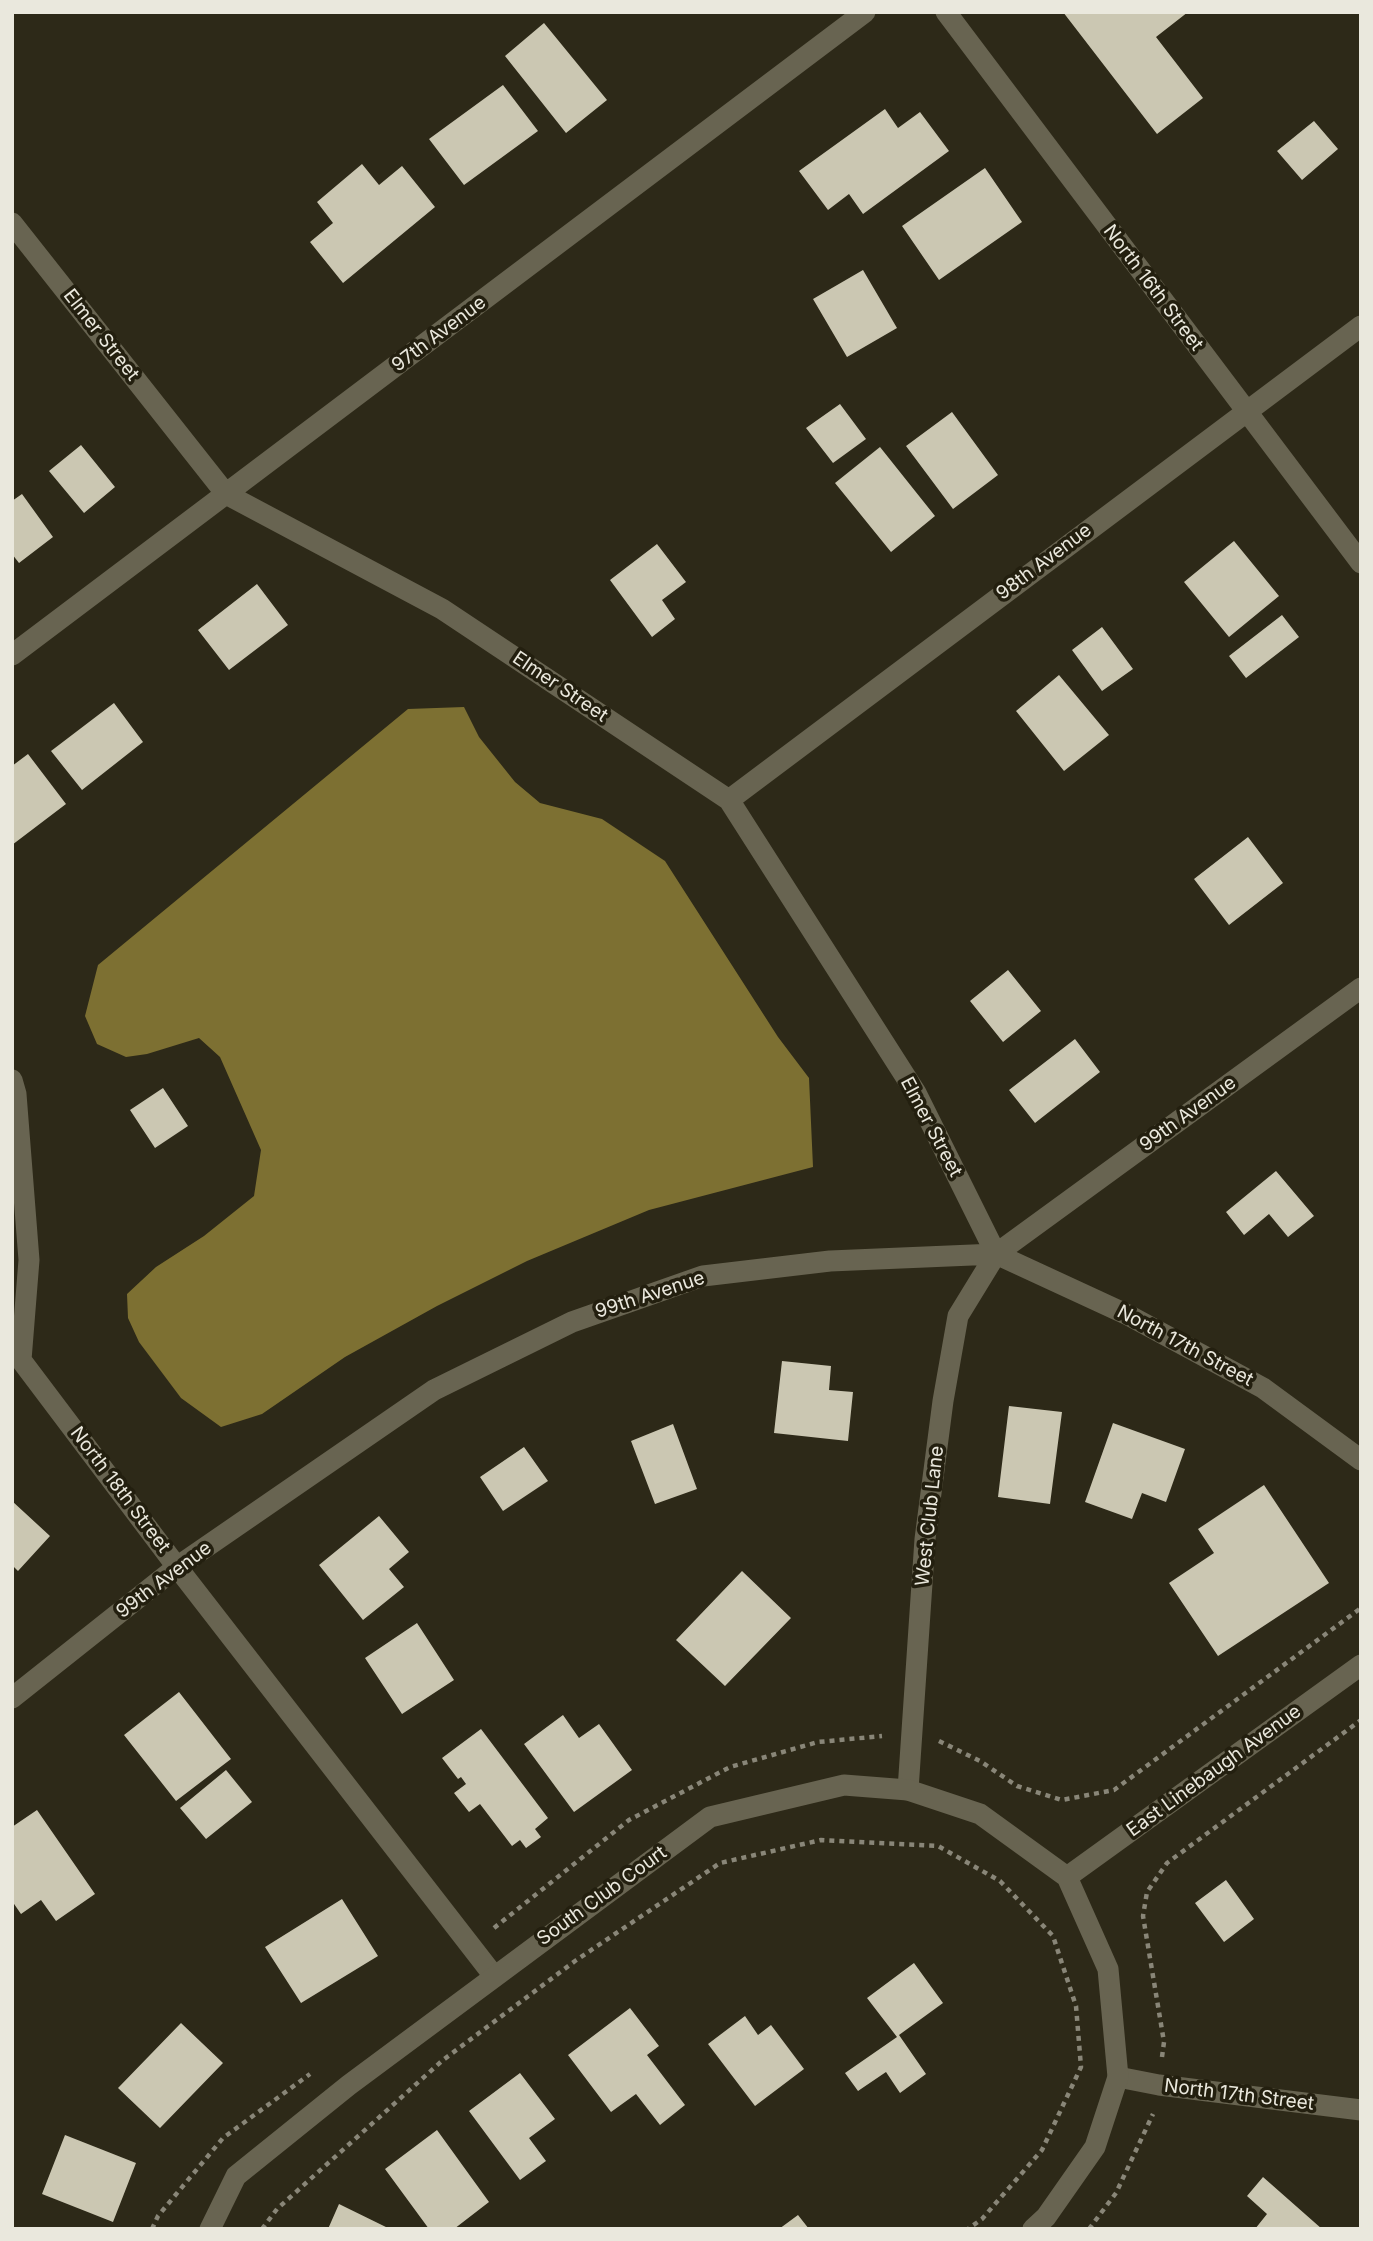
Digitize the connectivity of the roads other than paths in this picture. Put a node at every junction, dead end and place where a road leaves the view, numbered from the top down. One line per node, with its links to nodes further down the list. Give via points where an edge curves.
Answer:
1 (865, 12): 6 (street, 97th Avenue)
2 (946, 12): 5 (street, North 16th Street)
3 (12, 223): 6 (street, Elmer Street)
4 (1361, 326): 5 (street, 98th Avenue)
5 (1246, 411): 7 (street, North 16th Street); 9 (street, 98th Avenue)
6 (226, 494): 8 (street, 97th Avenue); 9 (street, Elmer Street, via 442,609)
7 (1361, 563)
8 (12, 655)
9 (729, 800): 12 (street, Elmer Street, via 916,1093)
10 (1361, 988): 12 (street, 99th Avenue)
11 (12, 1080): 13 (street, North 18th Street, via 29,1261)
12 (996, 1254): 14 (street, North 17th Street, via 1128,1315 1263,1388); 15 (street, 99th Avenue, via 830,1261 703,1276 572,1321 434,1390); 18 (street, West Club Lane, via 958,1316 943,1401 925,1539)
13 (17, 1359): 15 (street, North 18th Street)
14 (1361, 1460)
15 (177, 1567): 17 (street, 99th Avenue); 20 (street, North 18th Street)
16 (1361, 1665): 19 (street, East Linebaugh Avenue)
17 (12, 1698)
18 (908, 1790): 19 (street, South Club Court, via 980,1814); 20 (street, South Club Court, via 844,1785 710,1817)
19 (1068, 1877): 21 (street, via 1108,1969)
20 (494, 1976): 23 (street, South Club Court, via 236,2176)
21 (1118, 2077): 22 (street, North 17th Street); 24 (street, via 1095,2147 1046,2217)
22 (1361, 2110)
23 (210, 2229)
24 (1032, 2229)

